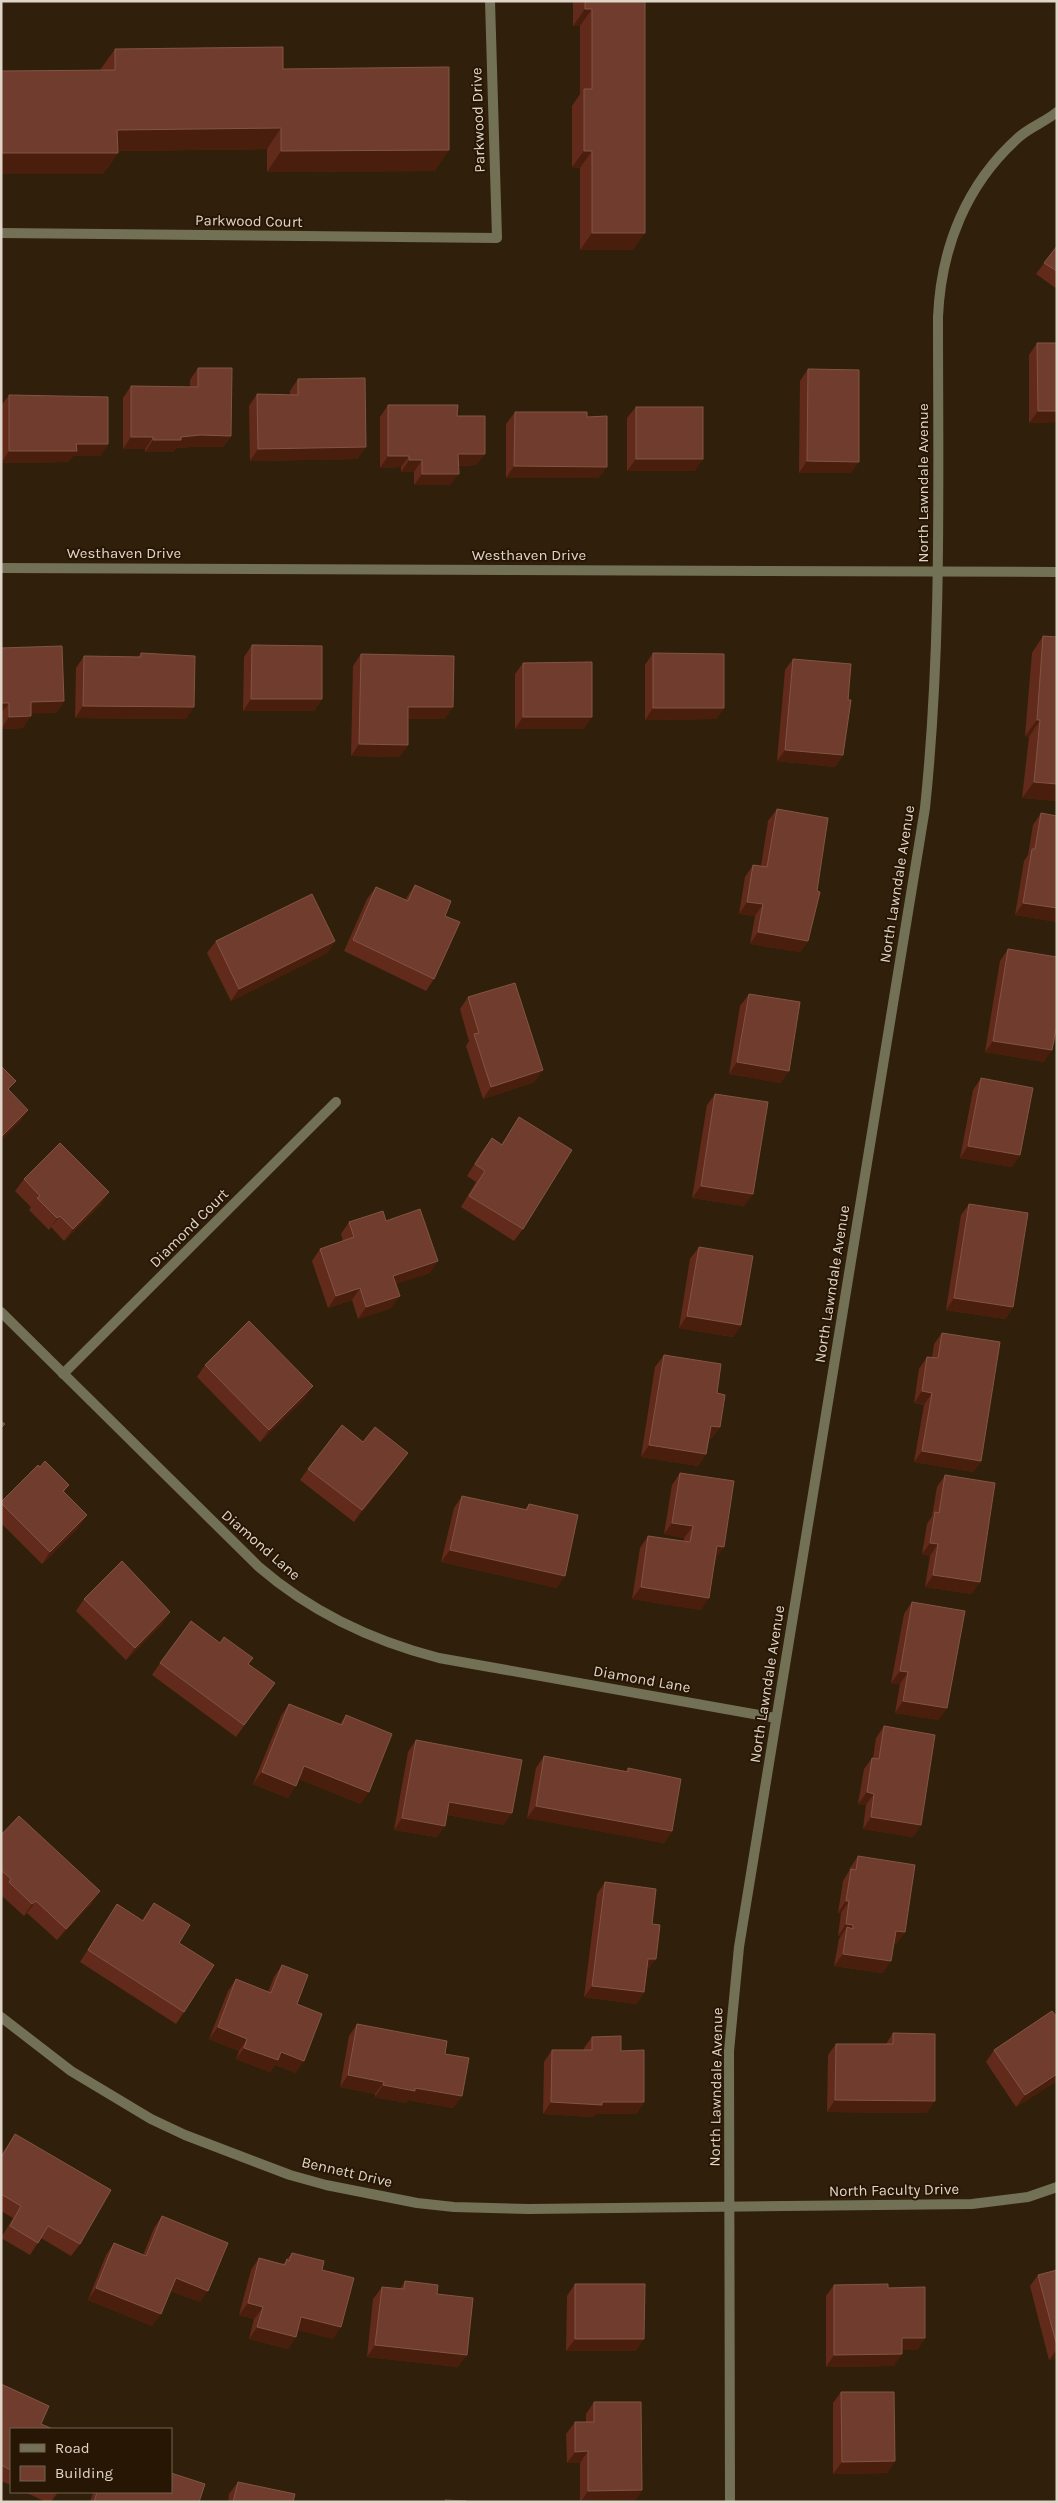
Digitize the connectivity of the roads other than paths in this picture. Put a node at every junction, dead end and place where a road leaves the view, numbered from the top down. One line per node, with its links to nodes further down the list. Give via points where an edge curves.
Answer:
1 (490, 1): 4 (street, Parkwood Drive)
2 (1057, 112): 6 (street, North Lawndale Avenue, via 1018,138 978,183 959,219 946,256 938,317)
3 (1, 233): 4 (street, Parkwood Court)
4 (497, 238)
5 (1, 568): 6 (street, Westhaven Drive)
6 (938, 572): 7 (street, Westhaven Drive); 11 (street, North Lawndale Avenue, via 933,728 924,808)
7 (1057, 572)
8 (336, 1102): 10 (street, Diamond Court)
9 (1, 1312): 10 (street, Diamond Lane)
10 (63, 1374): 11 (street, Diamond Lane, via 259,1567 305,1602 353,1628 408,1650 464,1664)
11 (776, 1718): 14 (street, North Lawndale Avenue, via 732,2001 728,2051)
12 (1, 2017): 14 (street, Bennett Drive, via 71,2071 151,2119 202,2142 326,2185 454,2207)
13 (1057, 2186): 14 (street, North Faculty Drive, via 1028,2197 972,2204)
14 (728, 2208): 15 (street, North Lawndale Avenue)
15 (730, 2502)

